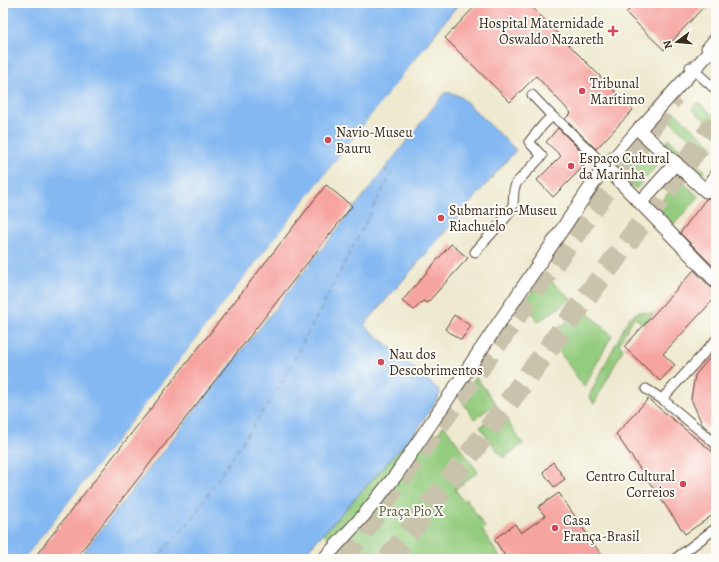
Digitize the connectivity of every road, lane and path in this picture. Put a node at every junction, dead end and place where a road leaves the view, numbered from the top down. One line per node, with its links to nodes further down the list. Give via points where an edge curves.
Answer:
1 (716, 36): 3 (lane)
2 (716, 45): 3 (street)
3 (691, 68): 4 (lane); 7 (street, via 639,130); 8 (lane)
4 (716, 90)
5 (532, 95): 6 (lane)
6 (552, 116): 8 (lane); 11 (lane, via 529,142 542,156 516,184 513,205 507,216)
7 (676, 163): 9 (street, via 706,191); 10 (street)
8 (605, 166): 10 (street); 18 (street, via 396,475)
9 (716, 176)
10 (641, 202): 12 (street)
11 (475, 252)
12 (716, 282)
13 (716, 340): 15 (lane)
14 (646, 388): 15 (lane)
15 (662, 399): 16 (lane)
16 (716, 444)
17 (716, 528): 19 (lane)
18 (324, 559)
19 (675, 559)

